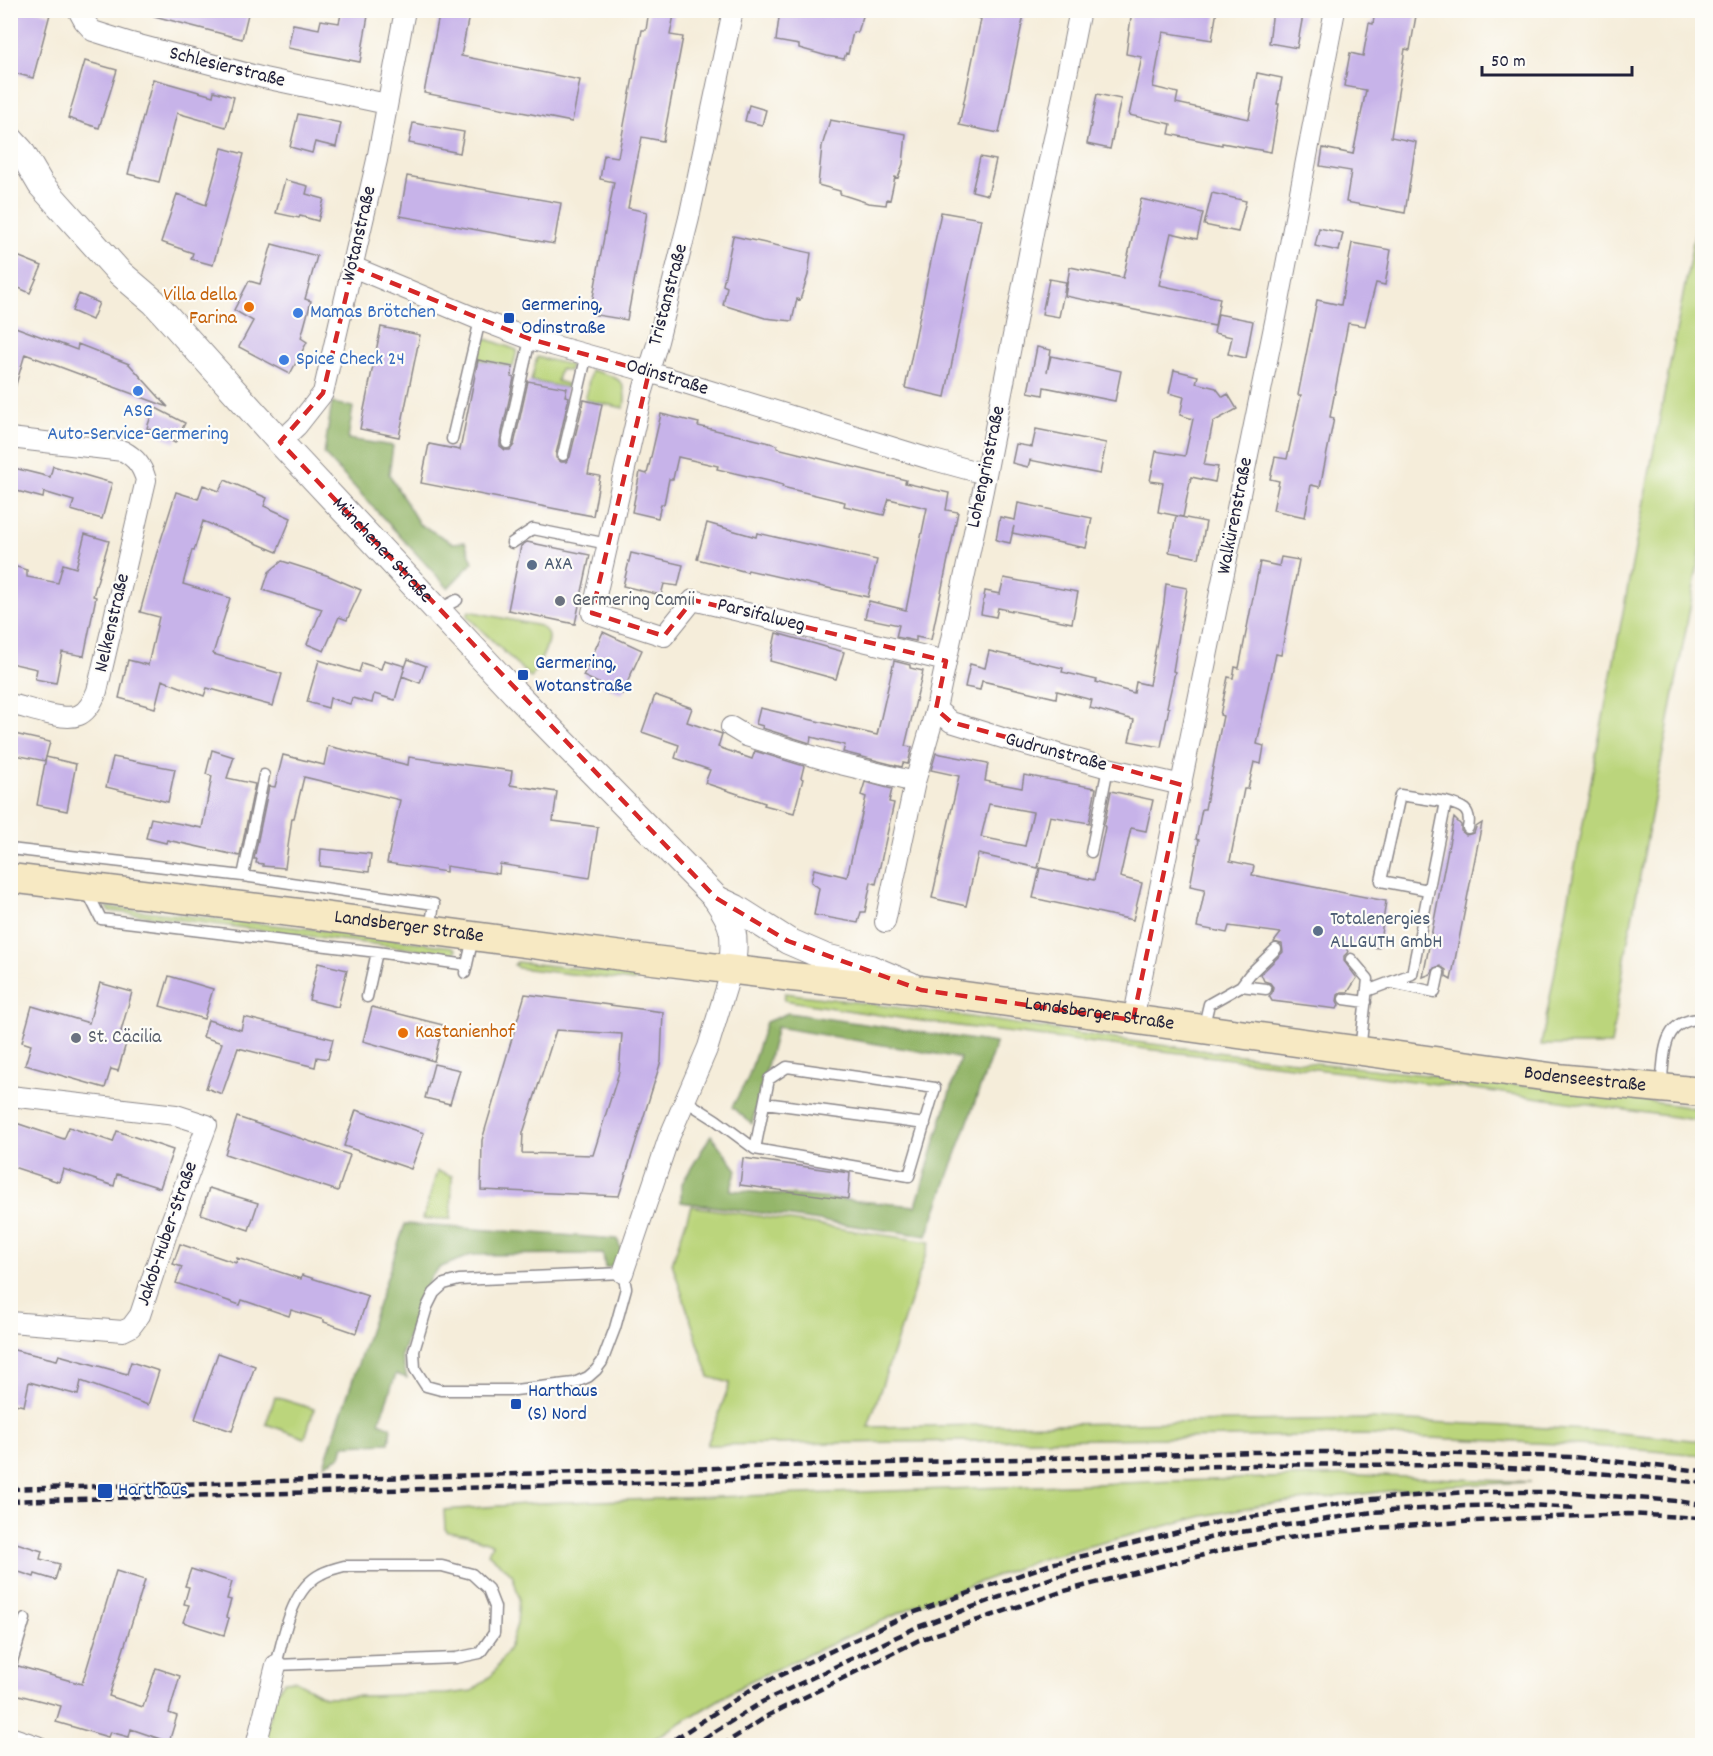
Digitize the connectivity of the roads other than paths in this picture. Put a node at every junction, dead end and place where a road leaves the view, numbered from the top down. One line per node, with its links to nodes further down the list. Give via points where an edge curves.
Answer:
1 (78, 10): 6 (street, Schlesierstraße, via 93,31 130,43 264,78)
2 (405, 10): 6 (street, Wotanstraße)
3 (733, 10): 12 (street, Tristanstraße, via 689,218)
4 (1080, 10): 18 (street, Lohengrinstraße)
5 (1335, 10): 29 (street, Walkürenstraße)
6 (387, 104): 8 (street, Wotanstraße)
7 (10, 139): 15 (street, Münchener Straße, via 45,189)
8 (353, 267): 9 (street, Odinstraße); 15 (street, Wotanstraße, via 323,393)
9 (480, 320): 10 (street, Odinstraße); 14 (lane)
10 (530, 339): 11 (street, Odinstraße); 16 (lane)
11 (586, 354): 12 (street, Odinstraße); 17 (lane)
12 (649, 372): 18 (street, Odinstraße); 20 (street, Tristanstraße)
13 (10, 438): 23 (street, Nelkenstraße, via 123,451 135,458 146,480 92,702 78,715 66,718)
14 (452, 439)
15 (280, 442): 37 (street, Münchener Straße, via 448,605 515,693)
16 (507, 442)
17 (563, 455)
18 (986, 474): 22 (street, Lohengrinstraße)
19 (512, 543): 20 (lane, via 533,529)
20 (608, 544): 21 (street, Tristanstraße)
21 (592, 613): 22 (street, Parsifalweg, via 664,636 693,600)
22 (946, 662): 24 (street, Lohengrinstraße)
23 (10, 704)
24 (936, 709): 26 (street, Gudrunstraße, via 951,722); 28 (street, Lohengrinstraße)
25 (731, 727): 28 (street, via 746,736)
26 (1108, 768): 29 (street, Gudrunstraße); 32 (lane)
27 (264, 775): 34 (lane)
28 (915, 782): 39 (street, Lohengrinstraße)
29 (1182, 785): 54 (street, Walkürenstraße)
30 (1446, 802): 31 (lane, via 1467,811); 36 (lane); 36 (lane, via 1400,795 1381,881)
31 (1468, 828)
32 (1091, 852)
33 (13, 867): 34 (lane, Landsberger Straße); 35 (main road, Landsberger Straße)
34 (243, 876): 38 (lane, Landsberger Straße)
35 (85, 888): 38 (main road, Landsberger Straße); 42 (lane, Landsberger Straße, via 100,919)
36 (1428, 890): 46 (lane, via 1412,974)
37 (716, 898): 44 (street, Münchener Straße, via 734,933); 49 (street, via 825,957 870,968)
38 (432, 917): 40 (main road, Landsberger Straße)
39 (885, 922)
40 (473, 937): 42 (lane, Landsberger Straße, via 466,969); 44 (main road, Landsberger Straße)
41 (1276, 948): 47 (lane)
42 (377, 952): 50 (lane)
43 (1351, 959): 51 (lane, via 1368,978)
44 (732, 969): 49 (main road, Landsberger Straße); 61 (street, via 714,1030)
45 (1439, 973): 46 (lane, via 1435,992)
46 (1390, 983): 51 (lane)
47 (1241, 986): 48 (lane); 55 (lane, via 1209,1004)
48 (1266, 989)
49 (921, 990): 54 (main road, Landsberger Straße)
50 (367, 997)
51 (1367, 997): 52 (lane); 56 (lane)
52 (1344, 999)
53 (1702, 1019): 58 (lane, via 1681,1023 1668,1036)
54 (1133, 1020): 55 (main road, Landsberger Straße)
55 (1203, 1029): 56 (main road, Landsberger Straße)
56 (1360, 1051): 57 (main road, Landsberger Straße)
57 (1468, 1065): 58 (main road, Bodenseestraße)
58 (1661, 1088): 59 (main road, Bodenseestraße)
59 (1702, 1092)
60 (10, 1096): 66 (street, Jakob-Huber-Straße, via 176,1115 207,1125 136,1322 123,1331)
61 (686, 1101): 64 (lane); 65 (street)
62 (765, 1103): 63 (lane); 63 (lane, via 769,1079 788,1067 935,1088); 64 (lane)
63 (924, 1124): 64 (lane, via 909,1176)
64 (755, 1149)
65 (623, 1273): 65 (lane, via 459,1280 444,1284 427,1307 414,1351 415,1369 426,1386 441,1390 516,1390 574,1383 588,1377 602,1362 615,1328 626,1288)
66 (10, 1322)
67 (24, 1618): 69 (lane)
68 (276, 1665): 68 (lane, via 456,1658 480,1653 494,1634 495,1607 488,1589 472,1574 442,1566 344,1566 320,1574 291,1609); 72 (street)
69 (10, 1668)
70 (10, 1737): 71 (street)
71 (37, 1746)
72 (256, 1746)

